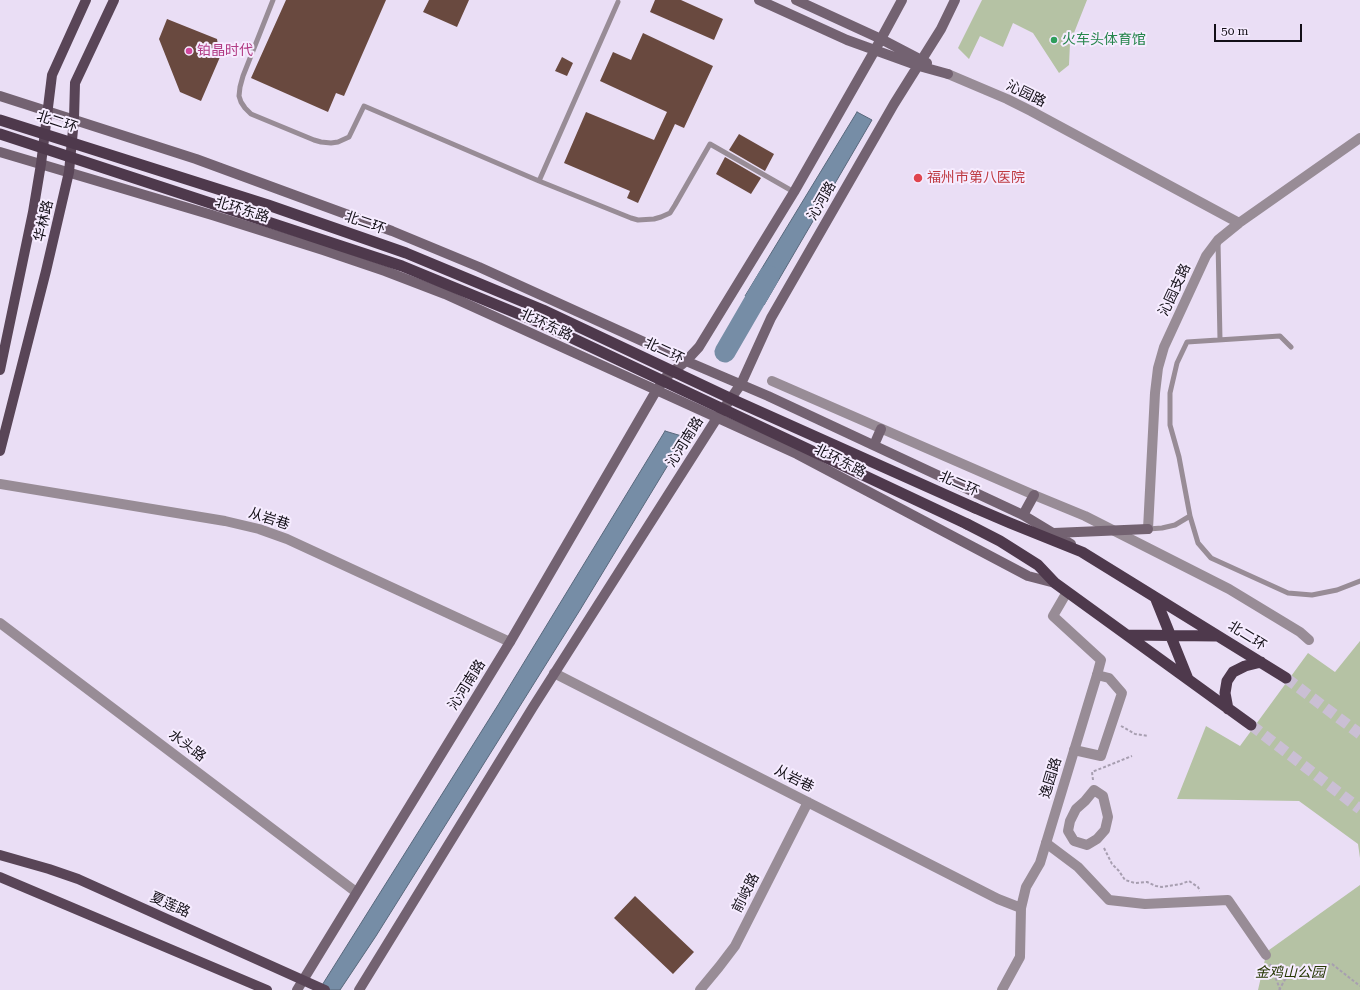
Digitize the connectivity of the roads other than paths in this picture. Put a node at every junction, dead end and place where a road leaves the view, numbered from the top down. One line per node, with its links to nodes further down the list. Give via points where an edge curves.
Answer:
1 (86, 0): 14 (main road, 华林路, via 52,75)
2 (114, 0): 15 (main road, 华林路, via 75,83)
3 (273, 0): 22 (lane, via 240,87 241,102 251,114 314,140 331,143 350,137 364,106)
4 (759, 0): 10 (main road)
5 (796, 0): 9 (main road, 沁园路)
6 (902, 0): 9 (main road, 沁河路)
7 (956, 0): 11 (main road, 沁河路)
8 (618, 2): 22 (lane)
9 (881, 38): 10 (main road, 沁河路); 11 (main road, 沁园路)
10 (875, 50): 11 (main road); 23 (main road, 沁河路)
11 (921, 63): 12 (main road, 沁园路); 31 (main road, 沁河路, via 894,104 771,318)
12 (948, 74): 24 (street, 沁园路, via 1031,111)
13 (0, 96): 14 (main road)
14 (48, 111): 15 (main road); 20 (main road, 华林路)
15 (74, 119): 21 (main road, 华林路); 28 (main road, via 196,159 392,231 486,270)
16 (0, 120): 44 (highway, 北二环, bridge, via 268,205 414,256 543,310 738,402 975,508)
17 (0, 134): 46 (highway, 北二环, bridge, via 402,266 538,322 967,524 1038,565)
18 (1360, 138): 24 (street, 沁园支路)
19 (0, 152): 20 (main road, 北环东路)
20 (41, 164): 21 (main road, 北环东路); 29 (main road, 华林路)
21 (69, 172): 32 (main road, 北环东路, via 409,279); 36 (main road, 华林路)
22 (539, 181): 23 (lane, via 631,218 654,219 670,213 676,205 710,144)
23 (794, 192): 28 (main road, 沁河路, via 698,347)
24 (1239, 224): 25 (street, 沁园支路)
25 (1218, 240): 26 (lane); 41 (street, 沁园支路, via 1206,256 1161,357 1155,393)
26 (1220, 340): 27 (lane, via 1280,336); 40 (lane, via 1187,342 1177,363 1170,393 1170,425)
27 (1291, 347)
28 (686, 360): 31 (main road); 32 (main road, 沁河路, via 666,377)
29 (0, 370)
30 (772, 381): 34 (street)
31 (741, 384): 33 (main road, 沁河路); 35 (main road)
32 (656, 391): 33 (main road, 北环东路); 54 (main road, 沁河南路)
33 (717, 418): 46 (main road, 北环东路, via 797,454 1028,576); 56 (main road, 沁河南路)
34 (882, 429): 35 (main road); 38 (street)
35 (874, 445): 39 (main road)
36 (0, 451)
37 (0, 484): 54 (street, 从岩巷, via 225,521 266,531)
38 (1034, 495): 39 (main road); 42 (street)
39 (1023, 515): 43 (main road)
40 (1190, 516): 41 (lane, via 1175,525); 45 (lane, via 1198,543 1211,558 1288,593 1312,594 1337,590)
41 (1148, 529): 42 (main road)
42 (1114, 530): 43 (main road); 53 (street, via 1229,589)
43 (1054, 533): 44 (main road)
44 (1082, 552): 48 (highway, 北二环)
45 (1360, 581)
46 (1055, 583): 47 (highway, 北二环)
47 (1067, 592): 50 (highway, 北二环); 57 (street, 逸园路, via 1053,616 1101,660)
48 (1155, 597): 51 (highway); 52 (highway, 北二环)
49 (0, 623): 68 (street, 水头路)
50 (1127, 635): 51 (highway); 59 (highway, 北二环)
51 (1170, 636): 52 (highway); 59 (highway)
52 (1218, 636): 55 (highway, 北二环)
53 (1309, 640)
54 (510, 642): 68 (main road, 沁河南路)
55 (1261, 662): 58 (highway, 北二环); 60 (highway, via 1234,672 1227,681 1225,693)
56 (554, 673): 63 (street, 从岩巷); 75 (main road, 沁河南路)
57 (1098, 675): 62 (street, 逸园路); 62 (street, via 1109,678 1122,693 1113,722 1101,756)
58 (1286, 678)
59 (1189, 681): 60 (highway, 北二环)
60 (1228, 709): 61 (highway, 北二环)
61 (1251, 725)
62 (1074, 750): 65 (street, 逸园路)
63 (808, 802): 69 (street, 从岩巷, via 998,899); 76 (street, 前岐路, via 735,946)
64 (1097, 839): 64 (street, via 1105,830 1108,817 1103,796 1094,790 1076,809 1068,831 1074,841 1087,845)
65 (1046, 843): 69 (street, 逸园路, via 1040,863 1026,888); 70 (street, via 1078,867 1108,900 1145,904 1228,900)
66 (0, 855): 71 (main road, 夏莲路, via 78,880)
67 (0, 877): 72 (main road)
68 (356, 892): 71 (main road, 沁河南路)
69 (1021, 908): 77 (street, 逸园路, via 1020,957)
70 (1266, 955)
71 (302, 980): 73 (main road, 沁河南路); 74 (main road, 夏莲路)
72 (267, 990)
73 (297, 990)
74 (325, 990)
75 (359, 990)
76 (700, 990)
77 (1002, 990)

